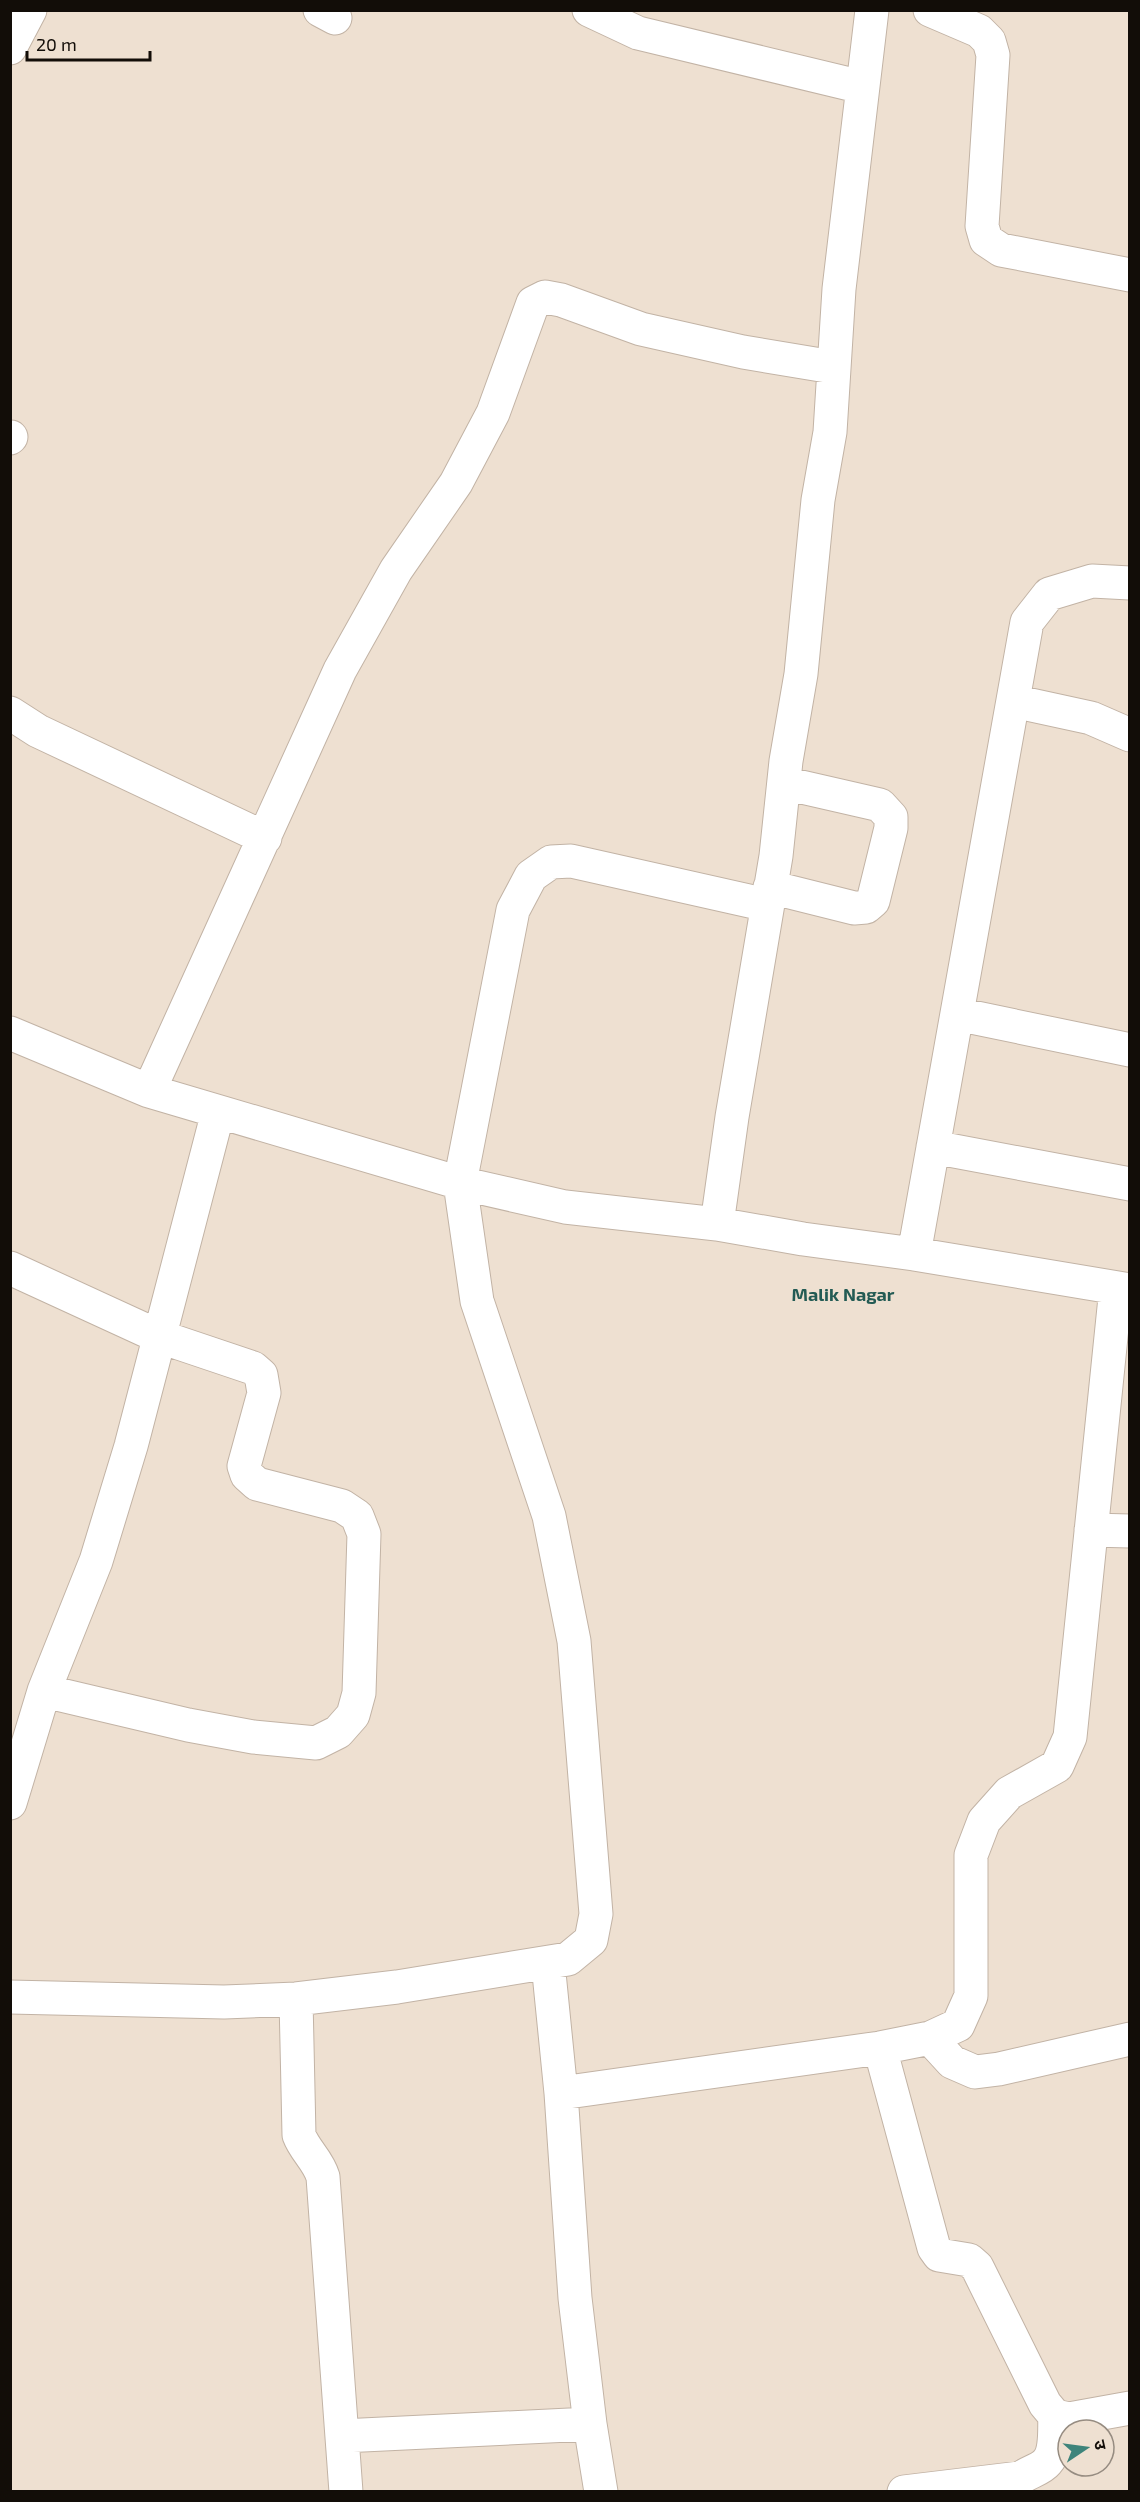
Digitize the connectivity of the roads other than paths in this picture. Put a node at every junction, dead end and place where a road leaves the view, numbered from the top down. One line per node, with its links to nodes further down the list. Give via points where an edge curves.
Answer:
1 (30, 10): 5 (street)
2 (589, 10): 6 (street, via 638,33)
3 (872, 10): 6 (street)
4 (930, 10): 7 (street, via 979,31 990,41 993,55 982,226 987,240 1001,250)
5 (10, 48)
6 (862, 87): 8 (street)
7 (1130, 275)
8 (833, 367): 13 (street, via 830,432 818,500 801,674); 14 (street, via 641,329 561,300 545,297 533,303 493,413 456,483 396,570 340,670)
9 (1130, 583): 10 (street, via 1092,580 1050,594 1028,622)
10 (1013, 701): 12 (street, via 1091,718); 16 (street)
11 (10, 713): 14 (street, via 38,731)
12 (1130, 735)
13 (784, 783): 15 (street); 15 (street, via 880,805 891,817 891,828 873,901 866,907)
14 (265, 838): 19 (street)
15 (768, 896): 22 (street, via 571,861 551,862 531,876 513,910); 24 (street)
16 (957, 1014): 18 (street); 21 (street)
17 (10, 1033): 19 (street)
18 (1130, 1050)
19 (149, 1091): 20 (street)
20 (218, 1112): 22 (street); 28 (street)
21 (933, 1147): 23 (street); 25 (street)
22 (460, 1184): 24 (street, via 565,1207); 33 (street, via 477,1301 549,1516 574,1641 596,1914 591,1940 568,1959)
23 (1130, 1184)
24 (717, 1224): 25 (street)
25 (914, 1254): 27 (street)
26 (10, 1268): 28 (street)
27 (1123, 1289): 29 (street)
28 (158, 1336): 31 (street, via 131,1446 96,1561); 31 (street, via 253,1368 261,1375 264,1393 244,1466 247,1475 257,1484 342,1506 357,1516 364,1534 359,1693 353,1715 339,1732 316,1743 199,1727)
29 (1091, 1530): 30 (street); 36 (street, via 1070,1737 1058,1766 1009,1793 984,1821 971,1855 971,1996 958,2025)
30 (1130, 1531)
31 (44, 1691): 32 (street)
32 (10, 1803)
33 (548, 1963): 35 (street); 39 (street)
34 (10, 1997): 35 (street, via 224,2002)
35 (296, 1999): 43 (street, via 300,2135 303,2145 320,2164 323,2177)
36 (930, 2038): 37 (street, via 952,2062 975,2072); 38 (street)
37 (1130, 2038)
38 (880, 2048): 39 (street); 41 (street, via 934,2248 939,2255 969,2260 977,2268 1045,2404)
39 (561, 2094): 42 (street, via 575,2298)
40 (1130, 2408): 41 (street, via 1069,2419)
41 (1055, 2415): 44 (street, via 1052,2451 1047,2462)
42 (590, 2424): 43 (street); 46 (street)
43 (342, 2436): 45 (street)
44 (1016, 2485): 47 (street)
45 (346, 2492)
46 (601, 2492)
47 (904, 2492)

